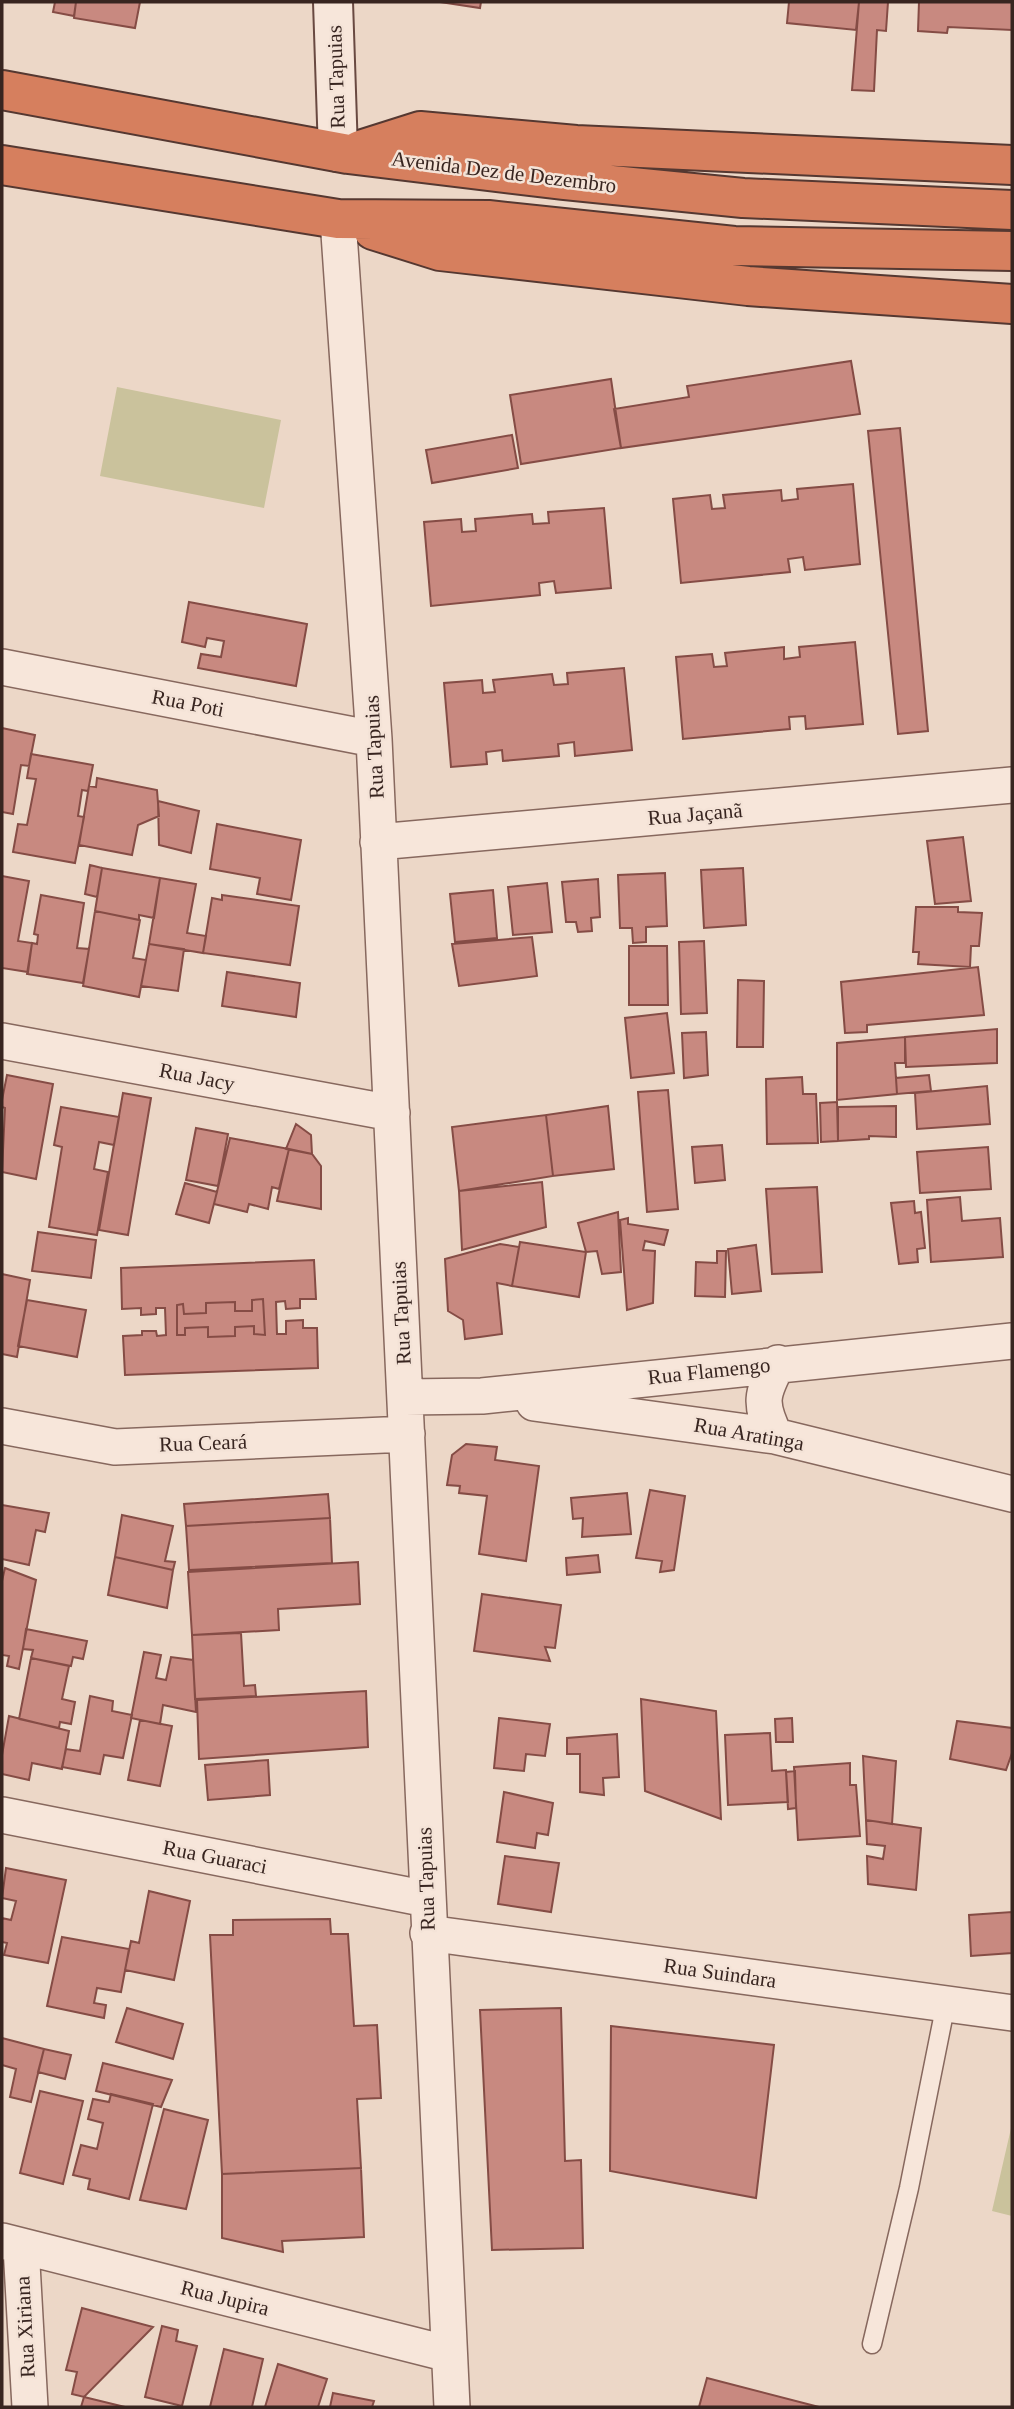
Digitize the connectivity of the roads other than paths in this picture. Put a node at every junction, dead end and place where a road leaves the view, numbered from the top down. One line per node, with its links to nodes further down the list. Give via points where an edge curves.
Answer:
1 (333, 2): 3 (street, Rua Tapuias)
2 (2, 90): 3 (highway, Avenida Dez de Dezembro)
3 (343, 153): 5 (highway, via 420,131 576,145); 6 (highway, Avenida Dez de Dezembro, via 743,198)
4 (2, 165): 7 (highway)
5 (1012, 165)
6 (1012, 210)
7 (338, 219): 8 (highway, via 488,220 734,246); 9 (highway, via 440,251 748,286); 11 (street, Rua Tapuias)
8 (1012, 251)
9 (1012, 304)
10 (2, 667): 11 (street, Rua Poti)
11 (374, 739): 13 (street, Rua Tapuias)
12 (1012, 785): 13 (street, Rua Jaçanã)
13 (378, 842): 15 (street, Rua Tapuias)
14 (2, 1041): 15 (street, Rua Jacy)
15 (391, 1113): 19 (street, Rua Tapuias)
16 (1012, 1341): 17 (street, Rua Flamengo)
17 (778, 1363): 18 (street, Rua Flamengo); 22 (street, via 765,1387 761,1408)
18 (482, 1396): 19 (street, Rua Flamengo); 22 (street, Rua Aratinga)
19 (405, 1397): 21 (street, Rua Tapuias)
20 (2, 1426): 21 (street, Rua Ceará, via 115,1447)
21 (407, 1434): 25 (street, Rua Tapuias)
22 (775, 1436): 23 (street, Rua Aratinga)
23 (1012, 1494)
24 (2, 1815): 25 (street, Rua Guaraci)
25 (428, 1916): 26 (street, Rua Suindara); 30 (street, Rua Tapuias)
26 (946, 2003): 27 (street, Rua Suindara); 29 (lane)
27 (1012, 2012)
28 (11, 2243): 30 (street, Rua Jupira); 31 (street, Rua Xiriana)
29 (872, 2344)
30 (449, 2354): 32 (street, Rua Tapuias)
31 (30, 2407)
32 (452, 2407)

